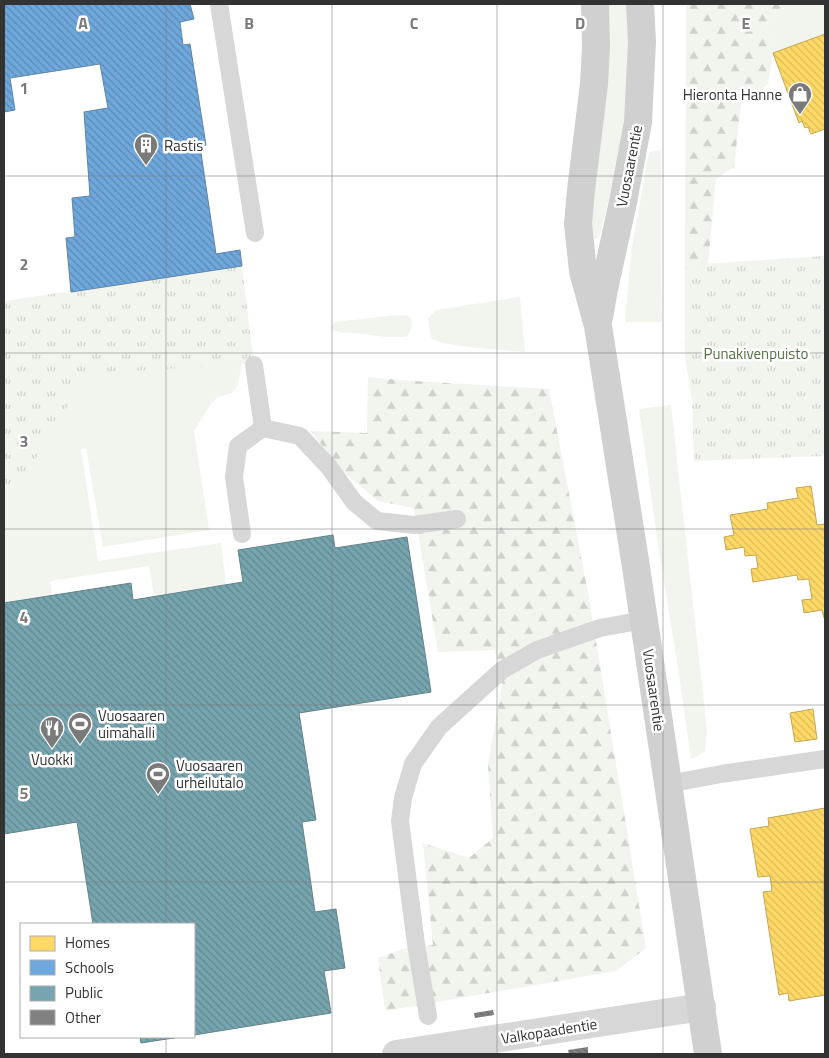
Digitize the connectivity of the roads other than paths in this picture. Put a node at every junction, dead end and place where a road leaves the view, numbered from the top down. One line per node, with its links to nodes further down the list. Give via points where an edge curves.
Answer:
1 (219, 4): 4 (lane)
2 (594, 4): 5 (street, Vuosaarentie, via 594,84 578,224 584,271)
3 (640, 4): 5 (street, Vuosaarentie, via 642,42 638,122)
4 (255, 233)
5 (598, 326): 10 (street, Vuosaarentie)
6 (254, 365): 7 (lane)
7 (263, 428): 8 (lane, via 300,436 329,466 354,502 378,521 414,525); 9 (lane, via 238,446 234,477)
8 (458, 519)
9 (242, 534)
10 (644, 620): 12 (street, Vuosaarentie); 14 (lane, via 600,628 537,650 502,670 439,727 413,764 400,821)
11 (825, 759): 12 (lane)
12 (668, 784): 13 (street, Vuosaarentie)
13 (702, 1007): 15 (street, Valkopaadentie); 16 (street, Vuosaarentie)
14 (428, 1016)
15 (396, 1054)
16 (708, 1054)

